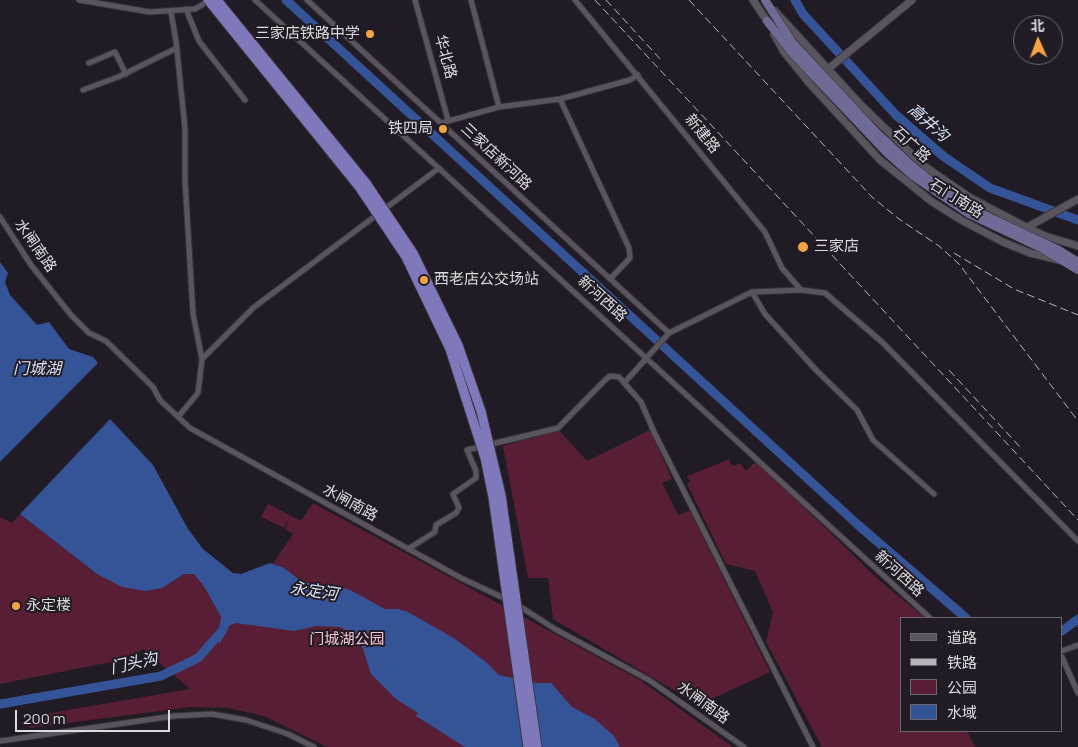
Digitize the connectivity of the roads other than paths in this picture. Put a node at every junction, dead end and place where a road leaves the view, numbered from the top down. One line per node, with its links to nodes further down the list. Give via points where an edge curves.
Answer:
1 (79, 0): 13 (street, via 150,12)
2 (209, 0): 12 (street, via 195,9); 52 (highway, bridge, via 360,188 406,257 450,348 487,468)
3 (218, 0): 53 (highway, bridge, via 371,190 417,260 458,345 481,411 501,495)
4 (255, 0): 26 (street, 新河西路)
5 (307, 0): 25 (street, 三家店新河路)
6 (415, 0): 24 (street, 华北路)
7 (471, 0): 23 (street)
8 (575, 0): 19 (street, 新建路)
9 (753, 0): 14 (main road, 石门南路)
10 (766, 0): 17 (main road, 石门南路); 32 (main road, 石广路, bridge, via 792,42 910,164 945,192)
11 (912, 0): 17 (main road)
12 (186, 9): 13 (street); 22 (street, via 199,41)
13 (170, 12): 15 (street)
14 (767, 21): 30 (main road, 石门南路, via 796,68 880,160 931,201); 33 (main road, 石广路, bridge, via 793,54 913,176 970,214 1043,249)
15 (177, 48): 18 (street); 39 (street, via 185,128 193,314)
16 (89, 63): 18 (street, via 115,52)
17 (828, 69): 29 (main road, 石门南路, via 924,166 968,197)
18 (126, 74): 20 (street)
19 (638, 75): 21 (street, via 630,80); 35 (street, 新建路, via 765,232 782,268)
20 (83, 90)
21 (560, 98): 23 (street); 34 (street, via 629,248 630,258)
22 (246, 100)
23 (499, 107): 24 (street)
24 (448, 120): 25 (street)
25 (441, 123): 34 (street, 三家店新河路)
26 (439, 168): 38 (street, 新河西路); 39 (street, via 254,308)
27 (1078, 199): 29 (main road)
28 (0, 217): 41 (street, 水闸南路, via 31,265 71,314 89,332 106,341 153,386 160,400)
29 (1028, 228): 30 (main road); 31 (main road, 石门南路)
30 (1003, 242): 32 (main road, 石门南路, via 1050,259)
31 (1078, 246)
32 (1078, 263)
33 (1078, 270)
34 (610, 279): 37 (street, 三家店新河路)
35 (801, 290): 36 (street); 43 (street, via 825,293 882,342)
36 (752, 292): 37 (street); 42 (street, via 765,314 858,410 873,440)
37 (669, 333): 38 (street)
38 (647, 357): 40 (street); 45 (street, 新河西路)
39 (202, 359): 41 (street, via 198,393)
40 (625, 382): 44 (street, via 610,376 558,428 468,450 476,478 453,494 459,508 456,513 436,525 435,532); 55 (street, via 642,402 654,432)
41 (178, 417): 44 (street, 水闸南路, via 190,428)
42 (934, 494)
43 (1078, 541)
44 (408, 549): 54 (street, 水闸南路, via 460,578 500,594 555,629 650,680)
45 (929, 617)
46 (1078, 645): 47 (street)
47 (1063, 652)
48 (1063, 659): 49 (street)
49 (1078, 692)
50 (0, 741): 51 (street, via 174,716 212,714 253,722)
51 (314, 747)
52 (528, 747)
53 (537, 747)
54 (744, 747)
55 (813, 747)

